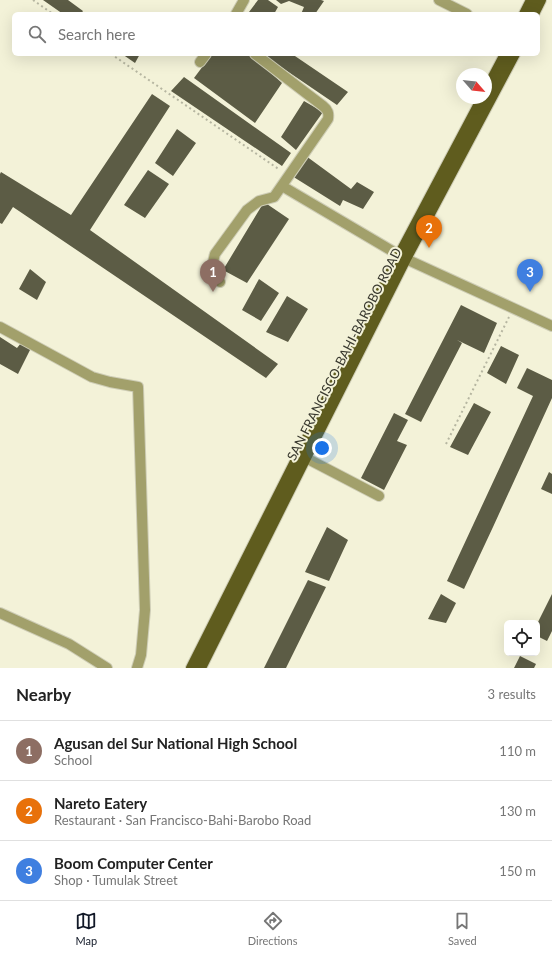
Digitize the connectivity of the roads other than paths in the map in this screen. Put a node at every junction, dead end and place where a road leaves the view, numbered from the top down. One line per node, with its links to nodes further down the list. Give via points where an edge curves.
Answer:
1 (244, 0): 5 (street)
2 (439, 0): 6 (street)
3 (531, 0): 7 (main road)
4 (541, 0): 8 (main road)
5 (237, 12)
6 (463, 12)
7 (525, 12)
8 (535, 12)
9 (204, 56): 13 (street)
10 (258, 56): 16 (street, via 323,106 329,114)
11 (504, 56): 14 (main road)
12 (514, 56): 17 (main road, SAN FRANCISCO-BAHI-BAROBO ROAD)
13 (200, 62)
14 (492, 79)
15 (479, 104): 17 (main road, SAN FRANCISCO-BAHI-BAROBO ROAD)
16 (282, 186): 17 (street); 18 (street, via 274,197 259,201 247,210 215,254 213,269)
17 (402, 257): 19 (street); 21 (main road, SAN FRANCISCO-BAHI-BAROBO ROAD); 26 (main road, SAN FRANCISCO-BAHI-BAROBO ROAD)
18 (220, 282)
19 (552, 326)
20 (0, 327): 25 (street, via 92,377 138,387 145,610 141,655)
21 (306, 458): 22 (street); 27 (main road, SAN FRANCISCO-BAHI-BAROBO ROAD)
22 (379, 496)
23 (0, 613): 24 (street, via 69,644)
24 (107, 668)
25 (137, 668)
26 (191, 668)
27 (202, 668)

